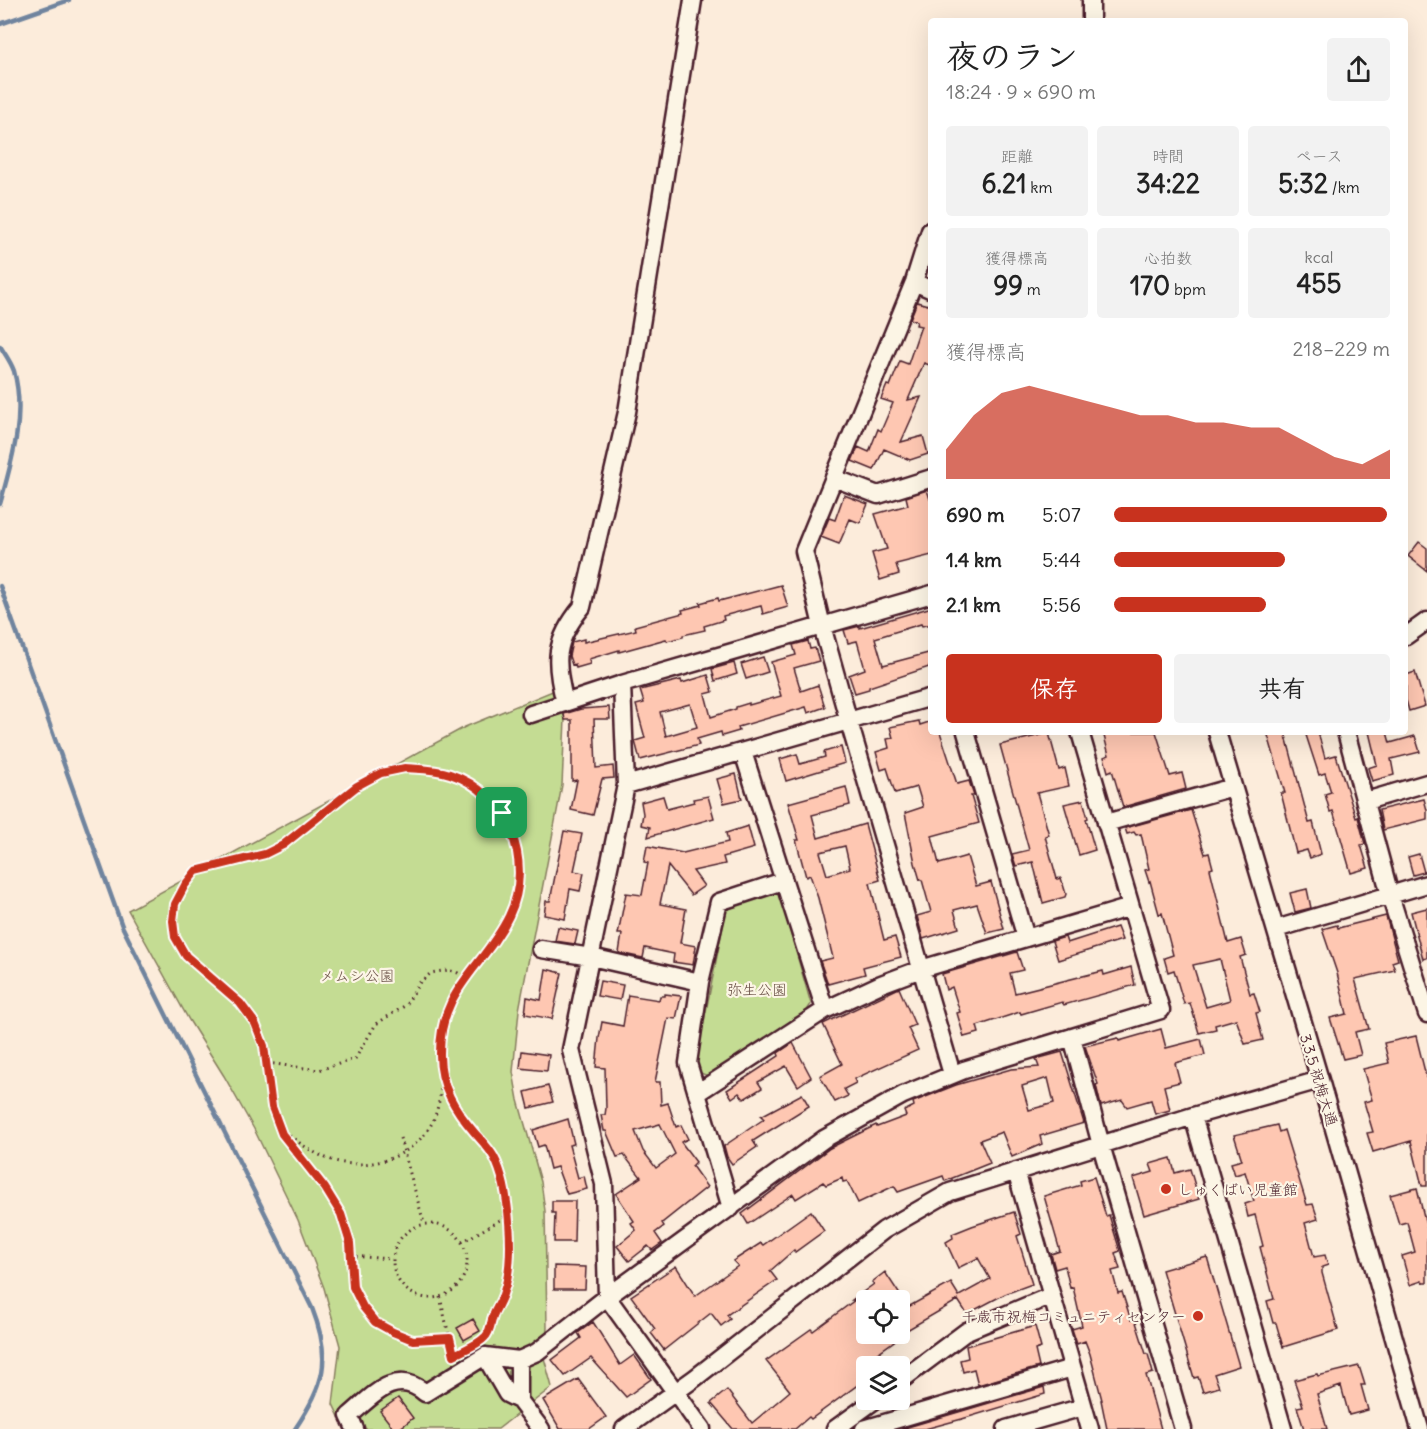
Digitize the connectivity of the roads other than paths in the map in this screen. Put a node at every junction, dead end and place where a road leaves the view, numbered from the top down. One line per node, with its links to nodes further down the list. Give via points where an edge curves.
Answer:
1 (693, 0): 15 (street, via 627,412 582,607 570,621 558,657)
2 (1091, 0): 3 (street)
3 (1091, 18)
4 (928, 237): 5 (street)
5 (914, 282): 6 (street); 7 (street)
6 (928, 288)
7 (834, 478): 8 (street, via 878,495); 11 (street, via 804,551)
8 (928, 479)
9 (928, 595): 11 (street)
10 (1427, 621): 12 (street)
11 (822, 626): 13 (street); 17 (street)
12 (1408, 635)
13 (622, 684): 15 (street); 24 (street)
14 (928, 698): 17 (street)
15 (565, 702): 16 (street)
16 (531, 714)
17 (849, 722): 22 (street); 36 (street)
18 (967, 735): 33 (street)
19 (1081, 735): 27 (street)
20 (1218, 735): 25 (street, 3.3.5 祝梅大通)
21 (1347, 735): 26 (street)
22 (743, 752): 24 (street); 28 (street)
23 (1427, 783): 26 (street)
24 (626, 784): 35 (street)
25 (1233, 787): 27 (street); 32 (street, 3.3.5 祝梅大通)
26 (1366, 801): 30 (street)
27 (1106, 823): 31 (street)
28 (783, 881): 37 (street, via 719,902); 39 (street)
29 (1427, 884): 30 (street)
30 (1390, 895): 32 (street); 38 (street)
31 (1131, 907): 33 (street); 40 (street, via 1161,1010)
32 (1275, 929): 42 (street, 3.3.5 祝梅大通)
33 (1026, 938): 36 (street)
34 (541, 949): 35 (street)
35 (591, 957): 37 (street); 49 (street, via 571,1050 604,1184)
36 (921, 969): 39 (street); 41 (street)
37 (700, 982): 43 (street, via 688,1063)
38 (1426, 1009)
39 (825, 1010): 43 (street)
40 (1072, 1037): 41 (street); 45 (street)
41 (952, 1074): 47 (street, via 903,1095 824,1138)
42 (1320, 1080): 44 (street); 69 (street, 3.3.5 祝梅大通)
43 (697, 1093): 47 (street)
44 (1193, 1116): 45 (street); 68 (street)
45 (1101, 1145): 46 (street); 67 (street)
46 (1016, 1171): 48 (street); 54 (street, via 950,1192 884,1230)
47 (731, 1208): 49 (street)
48 (1050, 1296): 52 (street); 53 (street, via 967,1331)
49 (607, 1297): 51 (street, via 537,1352); 54 (street)
50 (481, 1349): 51 (street); 55 (street, via 507,1394); 59 (street, via 458,1372 425,1393 417,1386 398,1382 387,1385 349,1416)
51 (519, 1360): 55 (street)
52 (1072, 1368): 56 (street); 64 (street)
53 (910, 1374)
54 (675, 1392): 61 (street); 62 (street)
55 (519, 1401): 60 (street)
56 (1083, 1407): 65 (street); 66 (street)
57 (861, 1410): 58 (street)
58 (857, 1413): 63 (street); 64 (street)
59 (355, 1429)
60 (540, 1429)
61 (624, 1429)
62 (702, 1429)
63 (835, 1429)
64 (864, 1429)
65 (1006, 1429)
66 (1090, 1429)
67 (1183, 1429)
68 (1283, 1429)
69 (1420, 1429)

